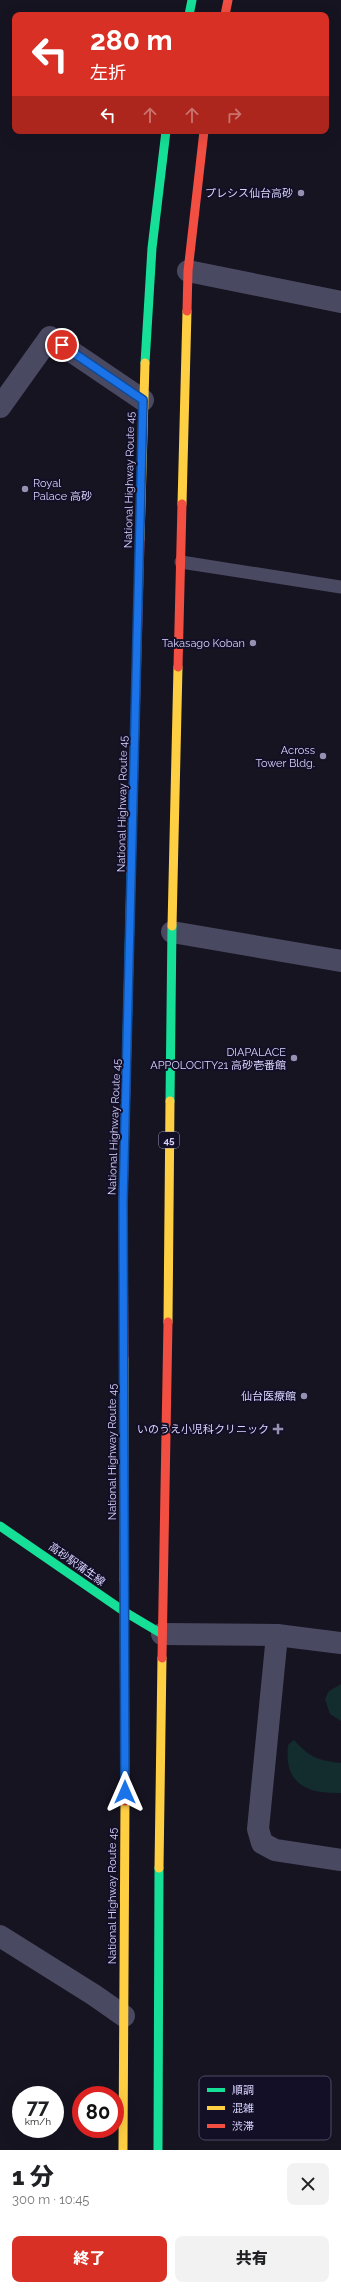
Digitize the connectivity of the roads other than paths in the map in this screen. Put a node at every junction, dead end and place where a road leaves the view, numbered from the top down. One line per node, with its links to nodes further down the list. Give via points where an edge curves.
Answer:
1 (192, 0): 3 (main road)
2 (228, 0): 4 (main road)
3 (189, 12)
4 (226, 12)
5 (166, 134): 9 (main road, National Highway Route 45, via 152,248)
6 (204, 134): 7 (main road, 45)
7 (188, 271): 8 (street); 11 (main road, 45)
8 (341, 302)
9 (143, 400): 10 (street, via 50,337); 16 (main road, National Highway Route 45, via 123,1202)
10 (2, 401)
11 (181, 562): 12 (lane); 13 (main road, 45)
12 (341, 587)
13 (172, 932): 14 (street); 17 (main road, 45, via 165,1573)
14 (341, 962)
15 (0, 1526): 16 (main road, 高砂駅蒲生線)
16 (125, 1612): 17 (main road, 高砂駅蒲生線); 22 (main road, National Highway Route 45)
17 (162, 1634): 18 (street); 24 (main road, 45)
18 (277, 1635): 19 (street); 20 (street, via 258,1829 262,1843 275,1850)
19 (341, 1643)
20 (341, 1860)
21 (0, 1936): 22 (street)
22 (124, 2016): 23 (main road, National Highway Route 45)
23 (123, 2150)
24 (158, 2150)

